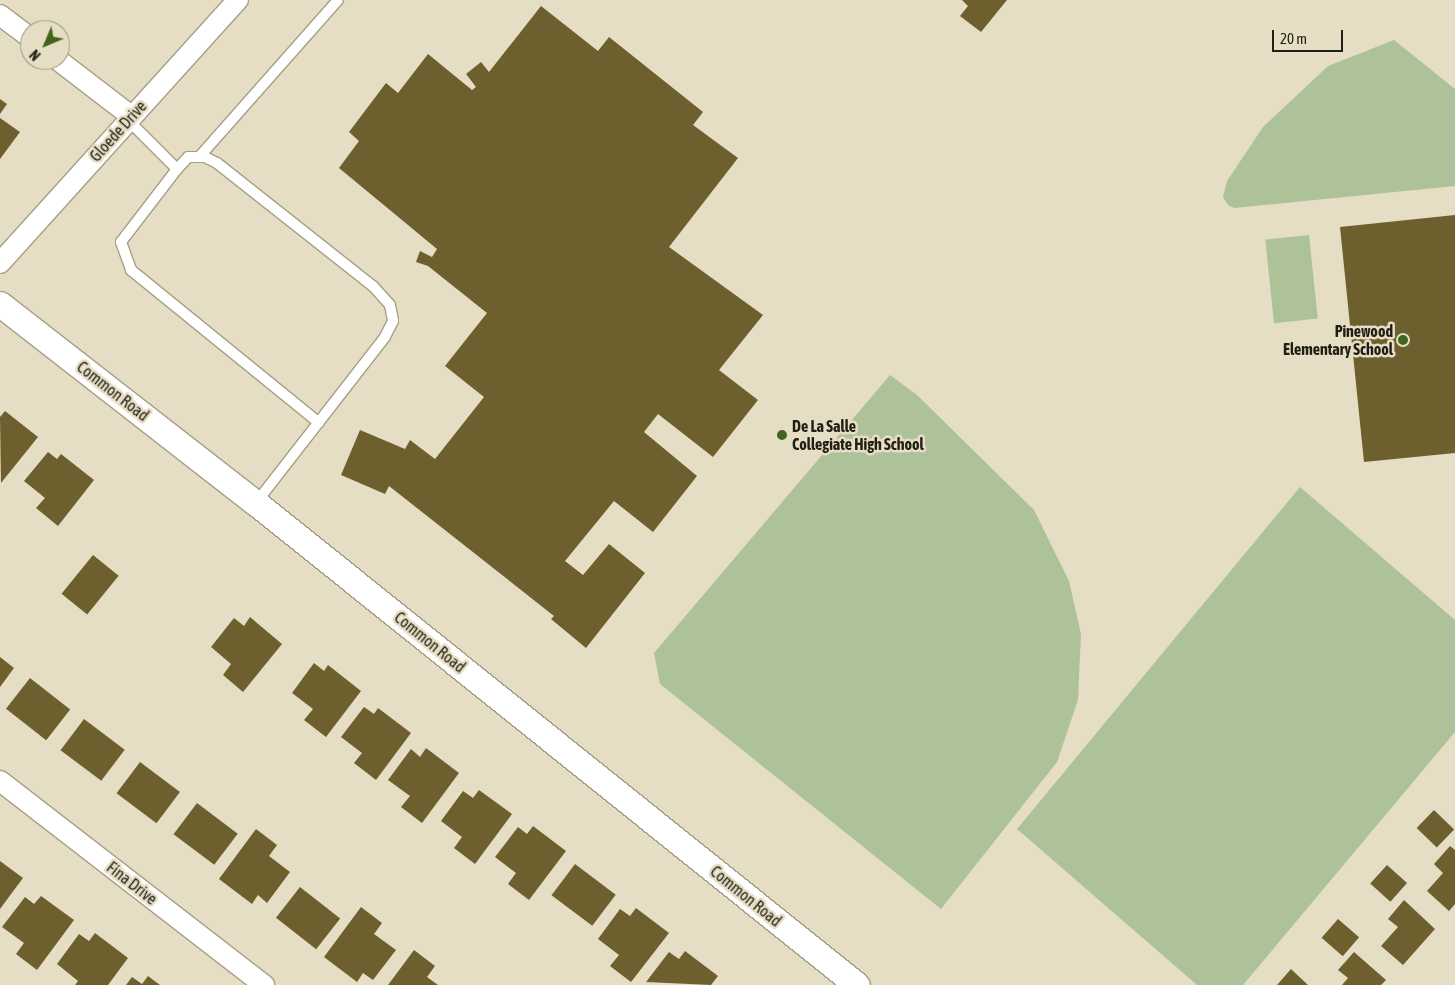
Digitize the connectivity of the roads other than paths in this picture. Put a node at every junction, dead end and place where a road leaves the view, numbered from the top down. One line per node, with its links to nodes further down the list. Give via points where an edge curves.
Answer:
1 (238, 0): 6 (street, Gloede Drive)
2 (338, 0): 7 (lane)
3 (0, 15): 4 (street)
4 (20, 30)
5 (70, 70): 6 (street)
6 (129, 118): 8 (lane); 9 (street, Gloede Drive)
7 (200, 156): 8 (lane, via 188,157); 11 (lane, via 224,169 372,286 390,305 393,321 385,337)
8 (177, 169): 11 (lane, via 121,242 131,270)
9 (0, 263)
10 (0, 304): 12 (street, Common Road)
11 (318, 423): 12 (lane)
12 (256, 503): 15 (street, Common Road)
13 (0, 781): 14 (street, Fina Drive)
14 (264, 985)
15 (857, 985)

